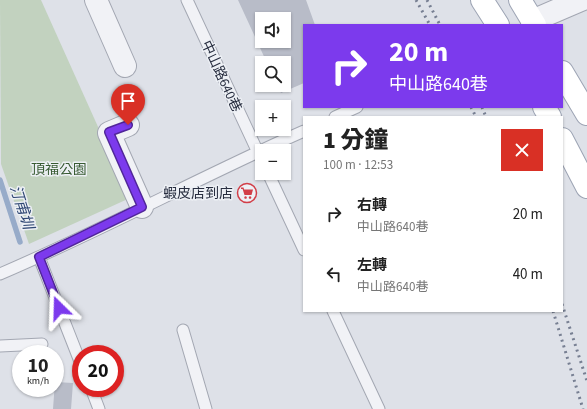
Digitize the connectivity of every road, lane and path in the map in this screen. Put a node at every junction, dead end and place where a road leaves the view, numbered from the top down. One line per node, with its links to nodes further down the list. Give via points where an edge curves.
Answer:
1 (96, 0): 8 (street)
2 (187, 0): 17 (lane, 中山路640巷)
3 (482, 0): 7 (main road)
4 (520, 0): 6 (main road)
5 (581, 0): 6 (street)
6 (534, 23)
7 (497, 24)
8 (125, 66)
9 (563, 74): 11 (main road)
10 (355, 108): 12 (lane)
11 (587, 114)
12 (337, 116)
13 (128, 125): 21 (street, via 109,132)
14 (303, 132): 16 (lane)
15 (563, 141): 20 (main road)
16 (281, 144)
17 (255, 145)
18 (255, 158): 21 (lane)
19 (271, 180): 22 (lane)
20 (587, 187)
21 (142, 207): 23 (lane)
22 (303, 248)
23 (39, 257): 24 (lane); 28 (lane)
24 (0, 274)
25 (333, 312): 33 (lane)
26 (183, 330): 32 (lane)
27 (42, 344): 29 (lane)
28 (74, 345)
29 (0, 346)
30 (94, 397): 31 (lane)
31 (99, 409)
32 (206, 409)
33 (379, 409)

